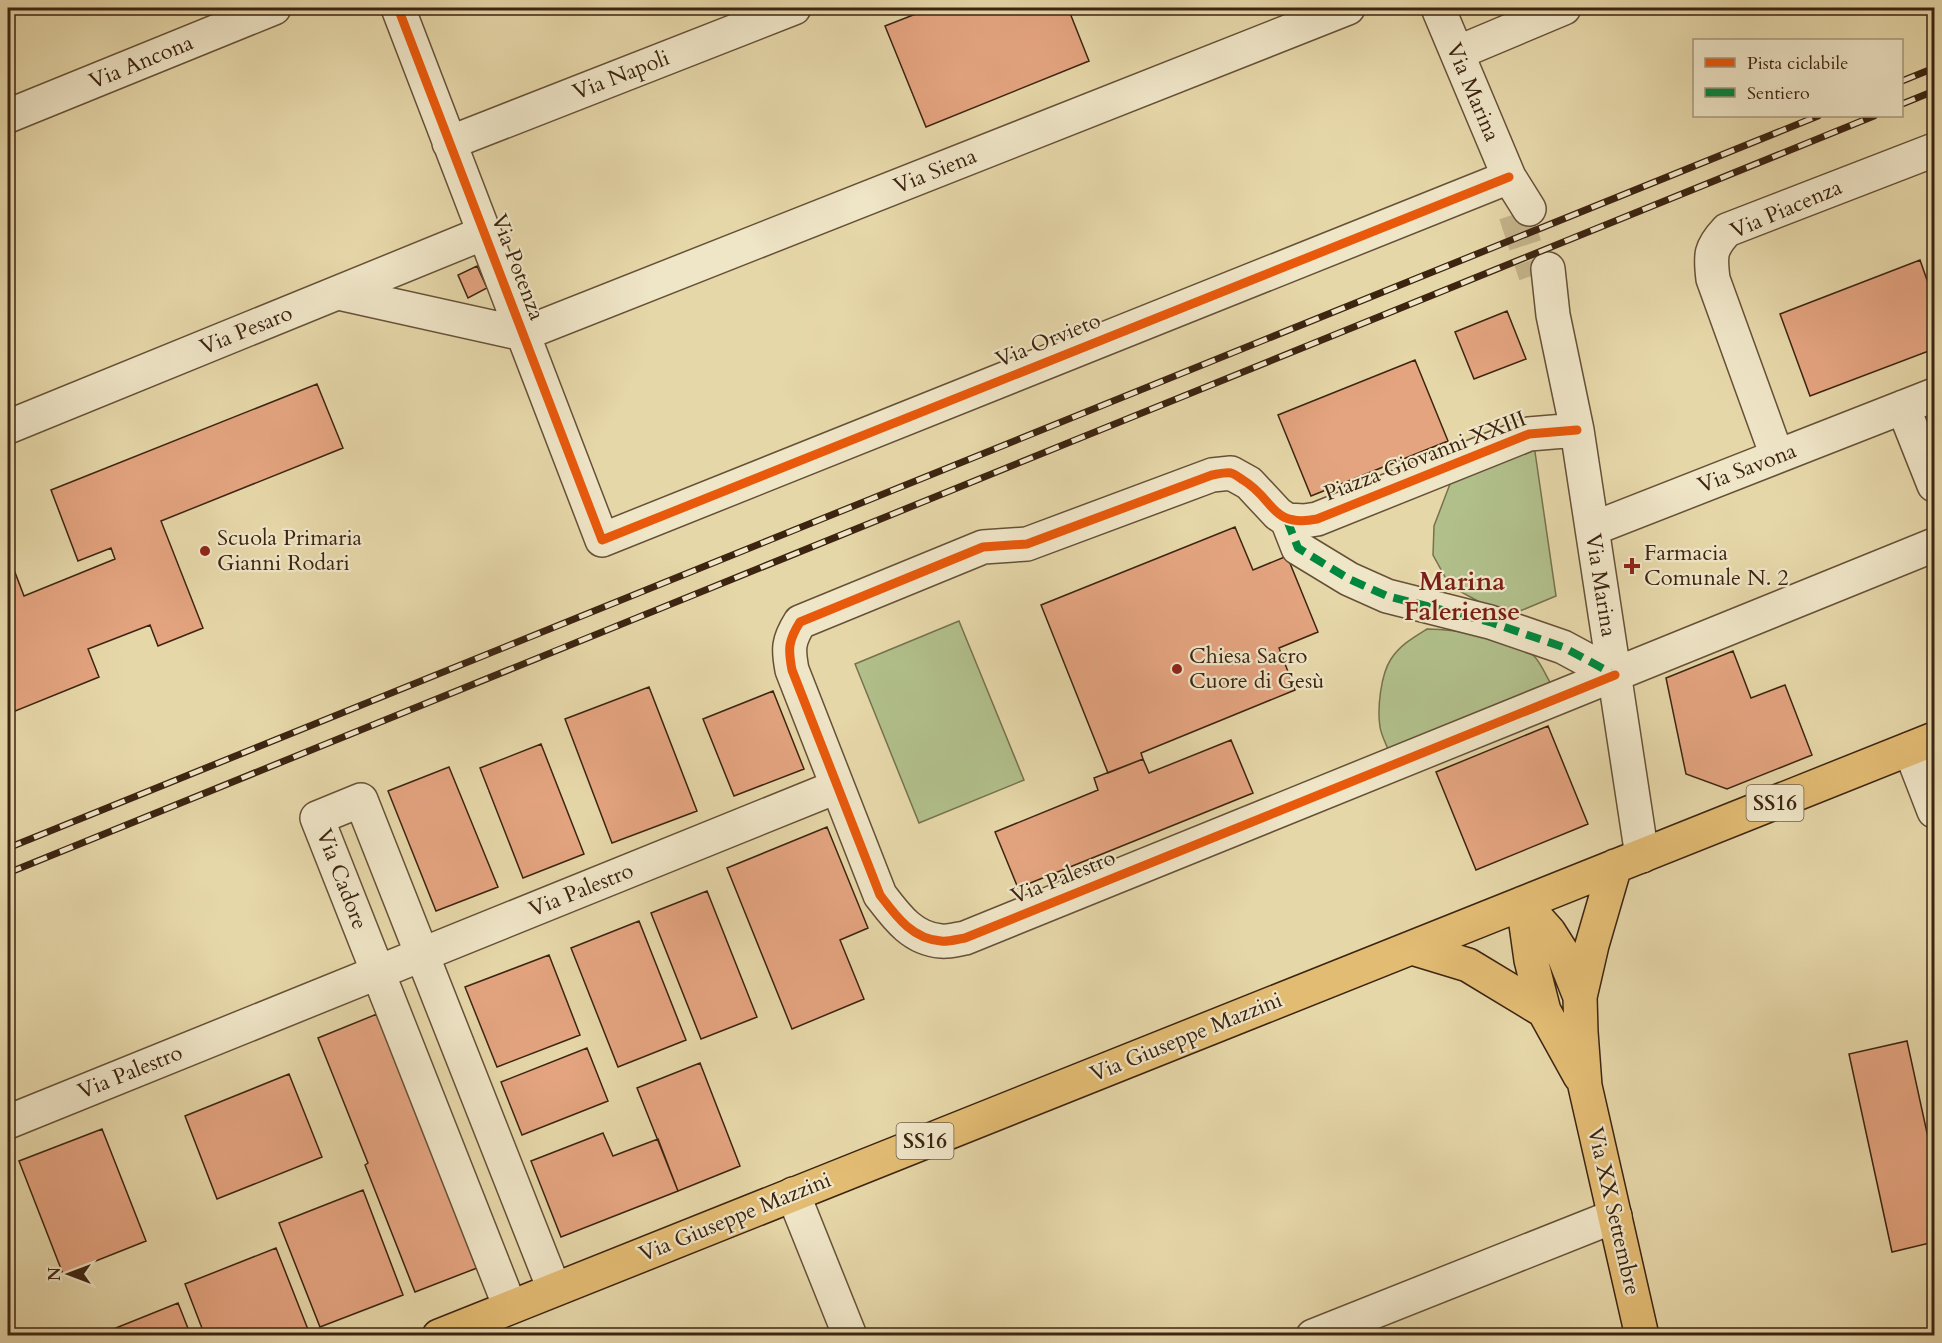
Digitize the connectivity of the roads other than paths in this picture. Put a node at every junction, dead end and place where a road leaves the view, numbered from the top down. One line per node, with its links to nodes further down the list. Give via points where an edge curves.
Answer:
1 (274, 8): 8 (street, Via Ancona)
2 (398, 8): 9 (street, Via Potenza)
3 (794, 8): 9 (street, Via Napoli)
4 (1348, 8): 16 (street, Via Siena)
5 (1438, 8): 7 (street, Via Marina)
6 (1564, 8): 7 (street)
7 (1457, 53): 11 (street, Via Marina)
8 (8, 116)
9 (449, 143): 13 (street, Via Potenza)
10 (1935, 150): 21 (street, Via Piacenza, via 1727,230 1714,243 1710,259 1713,279)
11 (1509, 177): 12 (street, Via Marina); 25 (street, Via Orvieto)
12 (1522, 212)
13 (484, 233): 15 (street, Via Pesaro); 16 (street, Via Potenza)
14 (1542, 272): 20 (street, Via Marina)
15 (338, 292): 16 (street); 19 (street, Via Pesaro)
16 (523, 334): 25 (street, Via Potenza)
17 (1935, 395): 18 (street, Via Savona)
18 (1903, 407): 21 (street, Via Savona); 22 (street)
19 (8, 427)
20 (1577, 429): 23 (street, Piazza Giovanni XXIII, via 1529,434 1317,519); 24 (street, Via Marina)
21 (1777, 456): 24 (street, Via Savona)
22 (1935, 485)
23 (1287, 520): 27 (street, via 1298,548 1349,579 1387,596 1490,622 1553,643); 29 (street, via 1249,483 1231,473 1212,475 1027,544 983,547 800,622 788,651 792,670)
24 (1592, 529): 27 (street, Via Marina)
25 (602, 540)
26 (1935, 545): 27 (street)
27 (1615, 675): 29 (street, Via Palestro, via 965,938 941,941 923,937 902,923 880,895); 31 (street, Via Marina)
28 (1922, 744): 30 (street); 31 (main road, Via Giuseppe Mazzini / SS16)
29 (836, 787): 34 (street, Via Palestro)
30 (1935, 811)
31 (1629, 861): 32 (main road, Via Giuseppe Mazzini / SS16); 36 (main road, Via XX Settembre, via 1592,945)
32 (1523, 903): 33 (main road, Via Giuseppe Mazzini / SS16); 36 (main road, Via XX Settembre, via 1554,939); 37 (main road, Via XX Settembre, via 1531,960)
33 (1412, 948): 37 (main road, via 1468,965); 40 (main road, Via Giuseppe Mazzini / SS16)
34 (422, 954): 35 (street, Via Palestro); 35 (street, Via Cadore, via 361,800 328,813 317,818); 42 (street, Via Cadore)
35 (378, 972): 39 (street, Via Palestro); 43 (street, Via Cadore)
36 (1580, 997): 38 (main road, Via XX Settembre)
37 (1544, 1011): 38 (main road, Via XX Settembre)
38 (1585, 1086): 41 (main road, Via XX Settembre)
39 (8, 1122)
40 (793, 1194): 42 (main road, Via Giuseppe Mazzini / SS16); 45 (street)
41 (1615, 1216): 46 (street); 47 (main road, Via XX Settembre)
42 (554, 1289): 43 (main road, Via Giuseppe Mazzini / SS16)
43 (510, 1307): 44 (main road, Via Giuseppe Mazzini / SS16)
44 (438, 1335)
45 (850, 1335)
46 (1313, 1335)
47 (1642, 1335)

